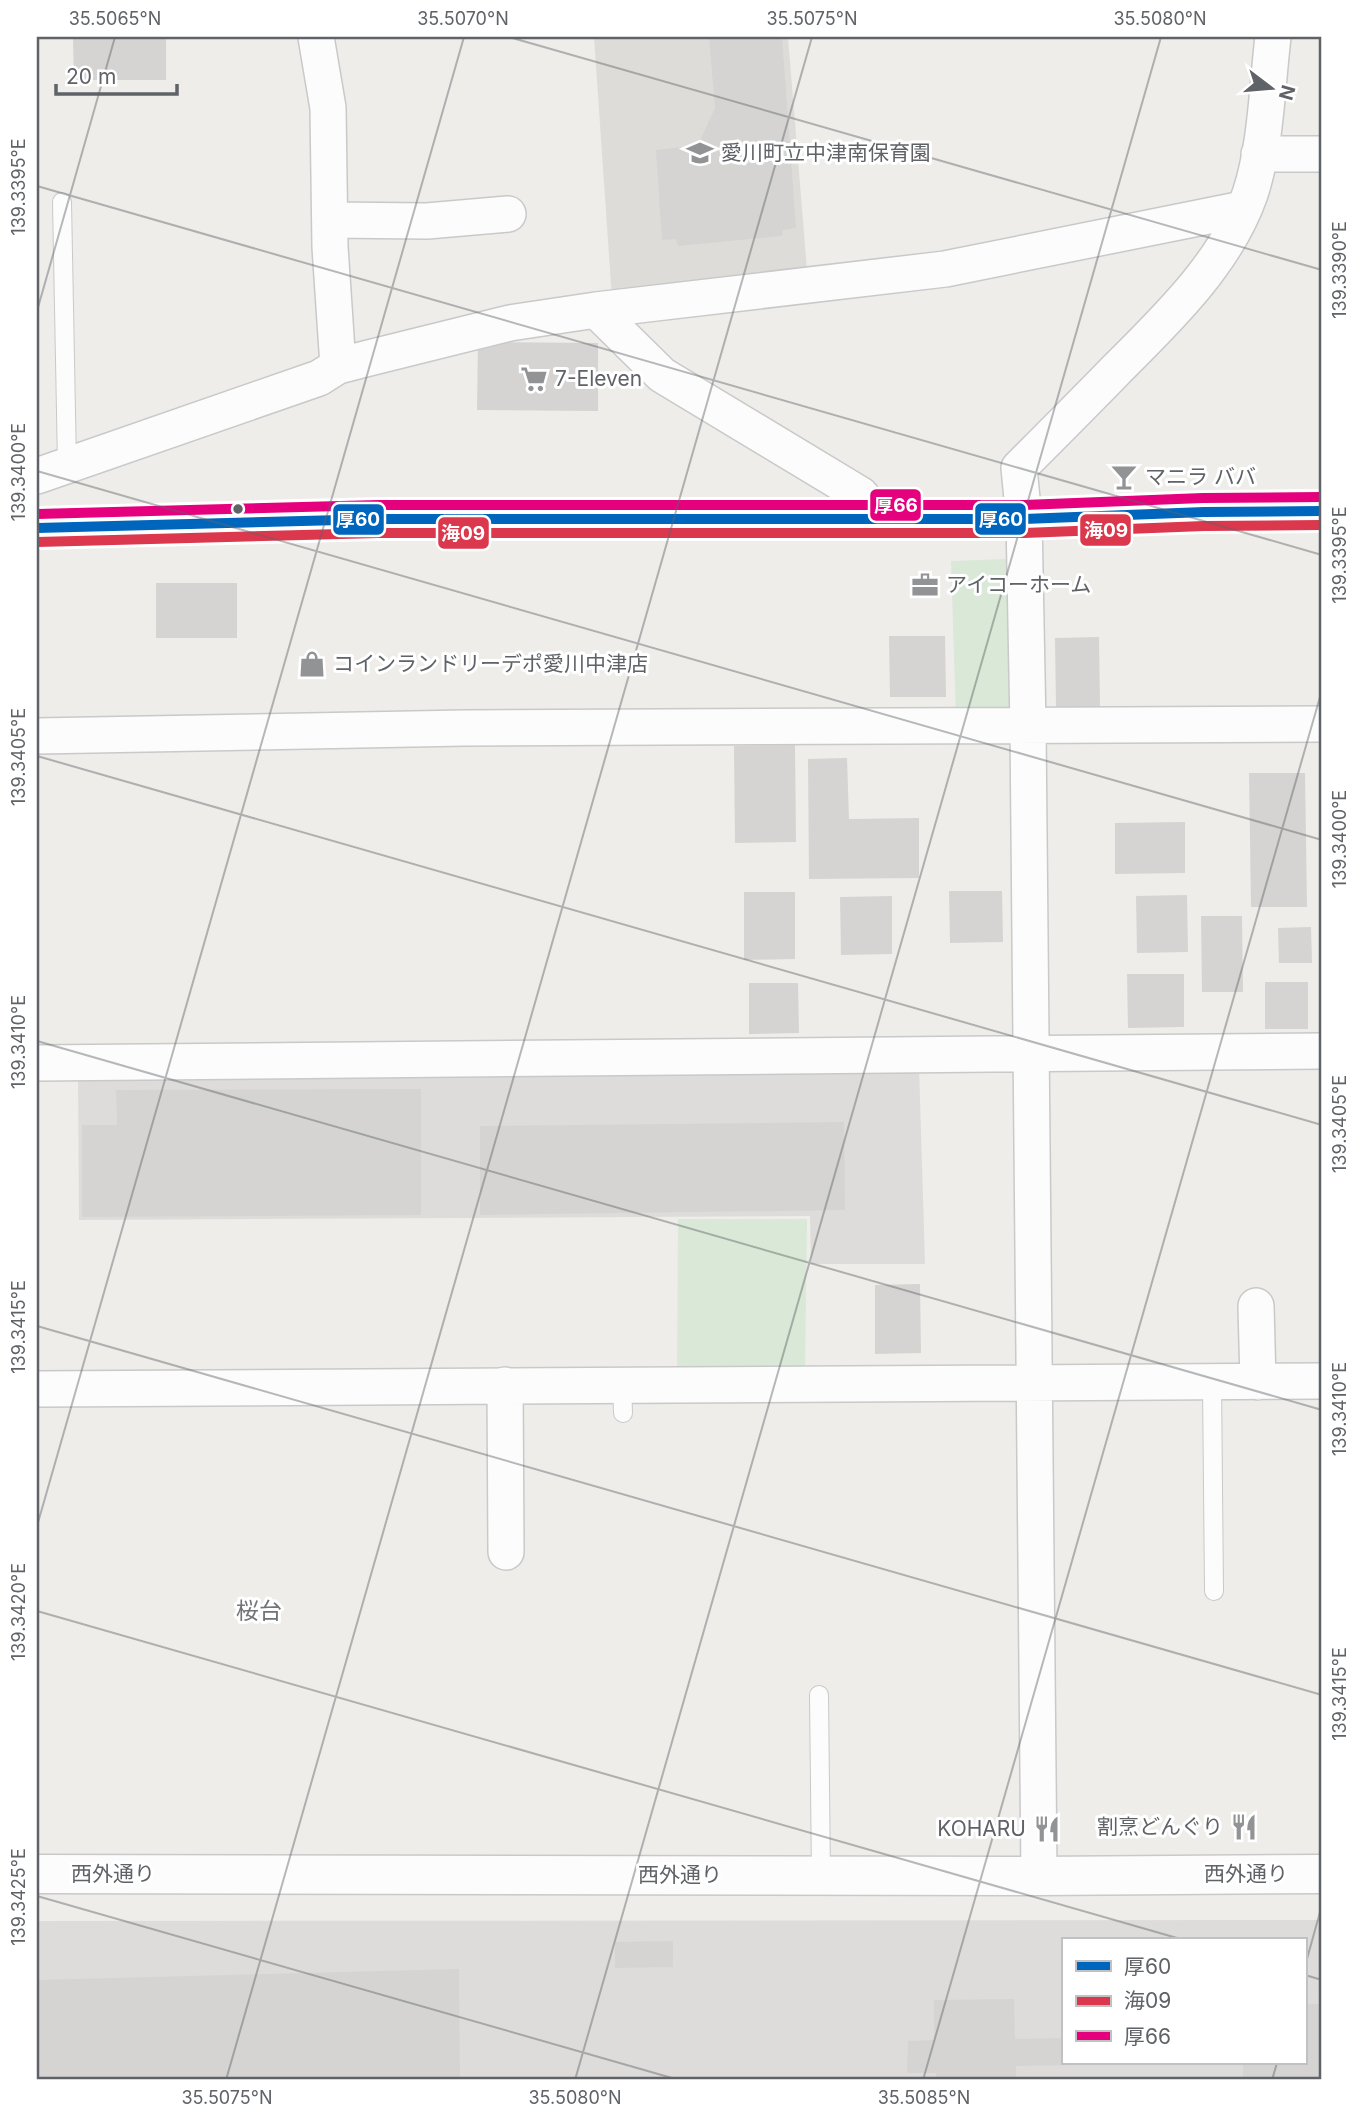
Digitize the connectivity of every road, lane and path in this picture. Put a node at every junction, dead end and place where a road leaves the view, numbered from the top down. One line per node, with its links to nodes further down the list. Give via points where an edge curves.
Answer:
1 (316, 37): 8 (street, via 328,108)
2 (1273, 37): 3 (street)
3 (1259, 154): 4 (street); 6 (street)
4 (1322, 154)
5 (62, 202): 11 (lane)
6 (1243, 209): 9 (street, via 945,269); 14 (street, via 1194,288 1019,468)
7 (508, 214): 8 (street, via 426,221)
8 (330, 220): 10 (street)
9 (596, 310): 10 (street, via 510,323); 13 (street, via 662,375 862,495)
10 (338, 366): 11 (street, via 319,378)
11 (52, 470)
12 (1322, 511): 14 (main road)
13 (876, 518): 14 (main road); 15 (main road, via 379,519)
14 (1024, 519): 17 (street)
15 (37, 528)
16 (1322, 724): 17 (street)
17 (1028, 727): 18 (street, via 479,727); 20 (street)
18 (37, 736)
19 (1322, 1051): 20 (street)
20 (1031, 1054): 21 (street); 26 (street)
21 (37, 1063)
22 (1256, 1306): 25 (street)
23 (1322, 1381): 25 (street)
24 (1212, 1382): 25 (street); 26 (street); 30 (lane)
25 (1258, 1382)
26 (1035, 1384): 27 (street, via 622,1399); 35 (street)
27 (505, 1385): 28 (street); 29 (street)
28 (37, 1389)
29 (506, 1552)
30 (1214, 1591)
31 (819, 1695): 34 (lane)
32 (37, 1874): 34 (street, 西外通り)
33 (1322, 1874): 35 (street, 西外通り)
34 (821, 1875): 35 (street, 西外通り)
35 (1039, 1876)

